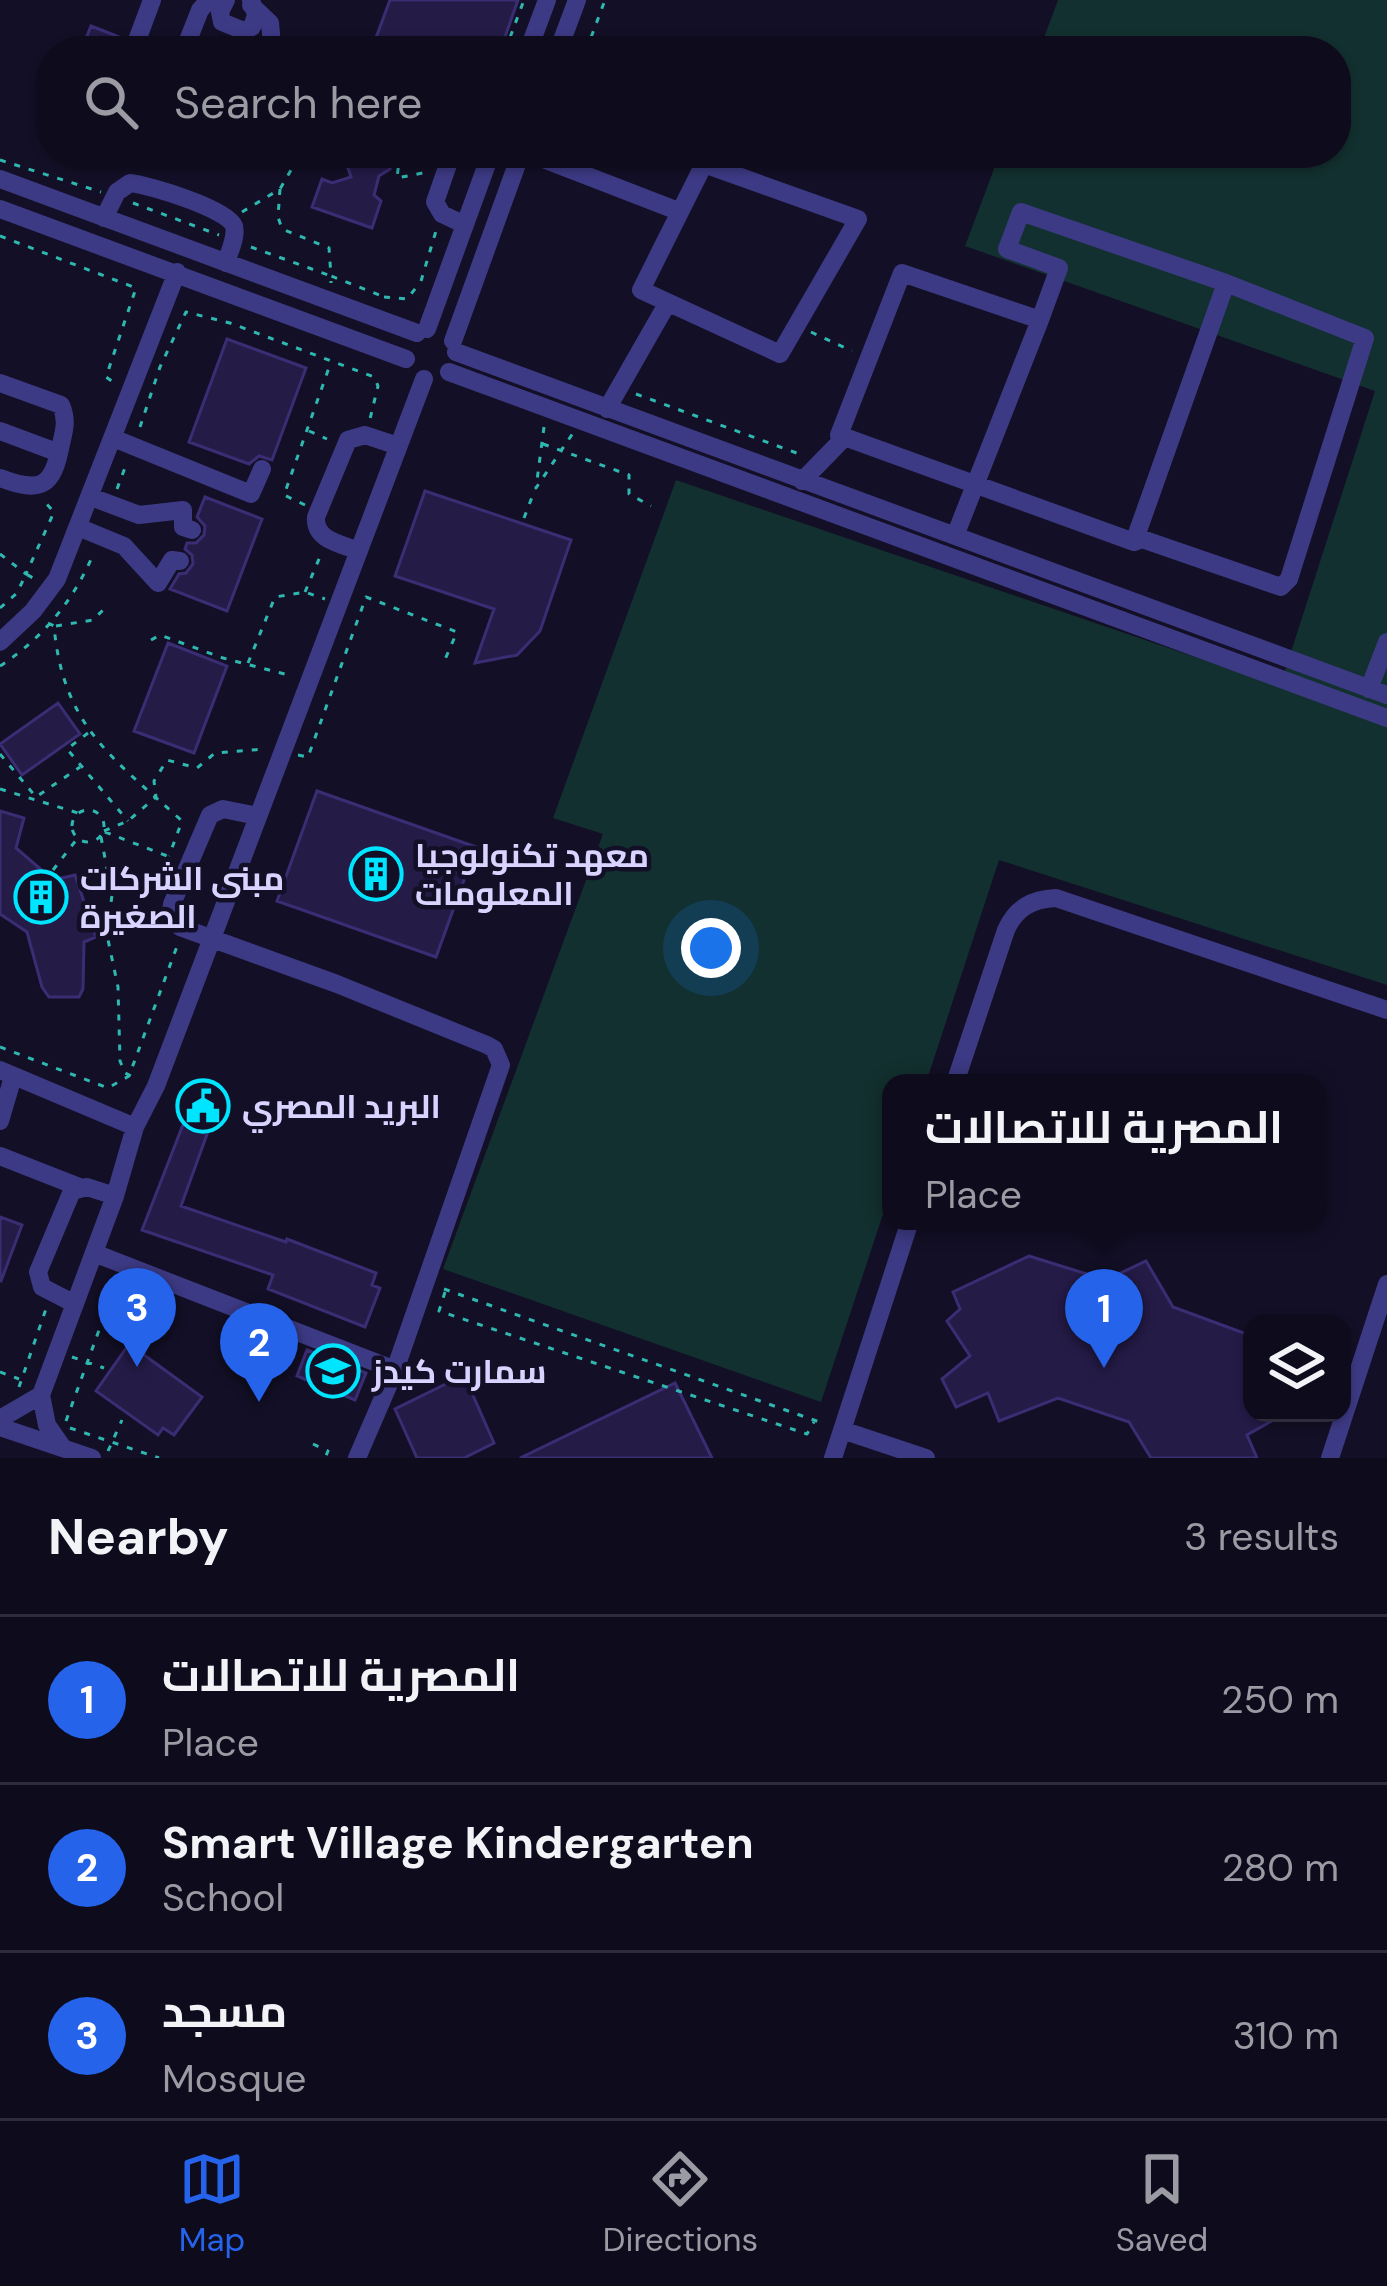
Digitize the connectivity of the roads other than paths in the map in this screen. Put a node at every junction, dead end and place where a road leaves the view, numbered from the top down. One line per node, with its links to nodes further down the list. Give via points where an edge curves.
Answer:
1 (148, 0): 7 (street)
2 (209, 0): 8 (street)
3 (226, 0): 6 (street, via 222,22 244,31 254,24)
4 (547, 0): 10 (street)
5 (577, 0): 11 (street)
6 (250, 3): 9 (street)
7 (135, 36)
8 (190, 36)
9 (272, 36)
10 (534, 36)
11 (564, 36)
12 (446, 168): 22 (street, via 435,202)
13 (486, 168): 22 (street)
14 (520, 168): 29 (street)
15 (565, 168): 20 (street)
16 (701, 168): 20 (street)
17 (718, 168): 26 (street, via 856,217 857,225 777,355)
18 (0, 179): 21 (street)
19 (0, 209): 24 (street)
20 (678, 212): 26 (street, via 641,288)
21 (104, 218): 23 (street); 23 (street, via 123,187 138,184 230,219)
22 (465, 225): 28 (street)
23 (226, 263): 28 (street)
24 (178, 272): 30 (street); 36 (street)
25 (1226, 283): 27 (street, via 1021,212 1007,249 1059,268); 48 (street); 48 (street, via 1364,338 1289,579 1277,588)
26 (667, 304): 34 (street)
27 (1040, 320): 37 (street, via 904,272 840,427); 43 (street)
28 (422, 331): 29 (street, via 442,331); 30 (street, via 407,344)
29 (455, 346): 31 (street); 34 (street)
30 (406, 359): 32 (street)
31 (449, 372): 32 (street); 54 (street)
32 (424, 379): 38 (street)
33 (0, 383): 39 (street, via 61,405 67,418)
34 (607, 410): 42 (street)
35 (0, 431): 39 (street)
36 (112, 438): 40 (street, via 251,494); 44 (street)
37 (843, 439): 42 (street); 43 (street)
38 (398, 446): 49 (street); 49 (street, via 353,436 319,512 322,536)
39 (59, 453): 41 (street, via 55,475 43,484)
40 (262, 469)
41 (0, 478)
42 (802, 481): 47 (street)
43 (974, 484): 47 (street); 48 (street)
44 (91, 497): 45 (street); 46 (street, via 139,515 183,510 183,527)
45 (78, 527): 50 (street, via 124,546 158,583 172,560); 51 (street, via 50,588)
46 (192, 530)
47 (955, 536): 53 (street)
48 (1134, 542)
49 (359, 551): 55 (street)
50 (180, 561)
51 (0, 642)
52 (1387, 642): 53 (street)
53 (1378, 692)
54 (1387, 718)
55 (257, 816): 56 (street); 56 (street, via 223,809 210,815 188,866 171,913)
56 (210, 940): 61 (street); 69 (street, via 338,984 499,1056 500,1073)
57 (1387, 1010): 59 (street, via 1056,898 1031,902 1011,919)
58 (7, 1073): 60 (street); 61 (street)
59 (959, 1074)
60 (0, 1121)
61 (135, 1127): 64 (street)
62 (0, 1156): 63 (street)
63 (79, 1187): 64 (street); 68 (street, via 38,1272 42,1287)
64 (115, 1196): 66 (street)
65 (907, 1230): 72 (street)
66 (94, 1253): 68 (street); 69 (street)
67 (1387, 1284): 78 (street)
68 (75, 1304): 70 (street)
69 (394, 1370): 75 (street)
70 (42, 1391): 71 (street); 73 (street, via 46,1424)
71 (0, 1423): 73 (street)
72 (842, 1430): 76 (street); 77 (street)
73 (63, 1448): 74 (street)
74 (92, 1458)
75 (357, 1458)
76 (832, 1458)
77 (926, 1458)
78 (1330, 1458)

